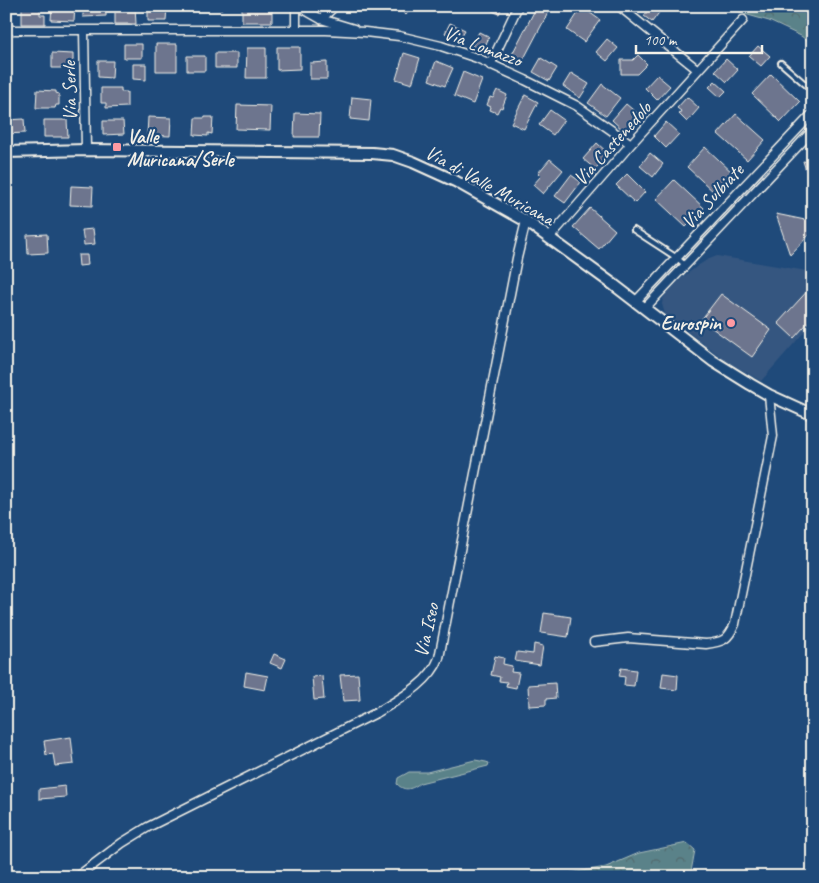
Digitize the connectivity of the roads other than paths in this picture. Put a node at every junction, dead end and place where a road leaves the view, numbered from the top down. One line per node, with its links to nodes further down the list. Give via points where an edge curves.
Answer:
1 (297, 6): 5 (street); 9 (street)
2 (335, 6): 5 (street)
3 (518, 6): 12 (street)
4 (619, 6): 13 (street)
5 (321, 19): 10 (street)
6 (743, 20): 13 (street, Via Castenedolo)
7 (6, 30): 8 (street, Via Lomazzo)
8 (84, 30): 9 (street, Via Lomazzo); 20 (street, Via Serle)
9 (296, 30): 10 (street, Via Lomazzo)
10 (365, 32): 12 (street, Via Lomazzo, via 420,41)
11 (780, 63): 14 (lane)
12 (490, 64): 18 (street, Via Lomazzo, via 577,106)
13 (698, 70): 18 (street, Via Castenedolo)
14 (813, 91)
15 (813, 113): 17 (street, Via Sulbiate)
16 (813, 130): 19 (street, Via Sulbiate)
17 (788, 139): 19 (lane); 22 (street, Via Sulbiate)
18 (631, 144): 28 (street, Via Castenedolo)
19 (796, 148): 23 (street, Via Sulbiate)
20 (86, 150): 21 (street, Via di Valle Muricana); 26 (street, Via di Valle Muricana, via 394,155 447,178)
21 (6, 152)
22 (754, 175): 23 (lane); 24 (street, Via Sulbiate)
23 (763, 183): 25 (street, Via Sulbiate)
24 (723, 209): 25 (lane); 29 (street, Via Sulbiate)
25 (731, 216): 30 (street, Via Sulbiate)
26 (526, 221): 28 (street, Via di Valle Muricana); 36 (street, Via Iseo, via 439,658 434,669 425,680 378,712 148,827)
27 (634, 230): 29 (lane)
28 (550, 237): 31 (street, Via di Valle Muricana)
29 (677, 258): 30 (lane); 31 (street, Via Sulbiate)
30 (685, 265): 32 (street, Via Sulbiate)
31 (636, 302): 32 (street, Via di Valle Muricana)
32 (645, 308): 33 (street, Via di Valle Muricana, via 713,361)
33 (769, 395): 34 (street, Via di Valle Muricana); 35 (street, via 772,436 735,624 727,638 706,644 628,638)
34 (813, 415)
35 (594, 642)
36 (77, 877)

